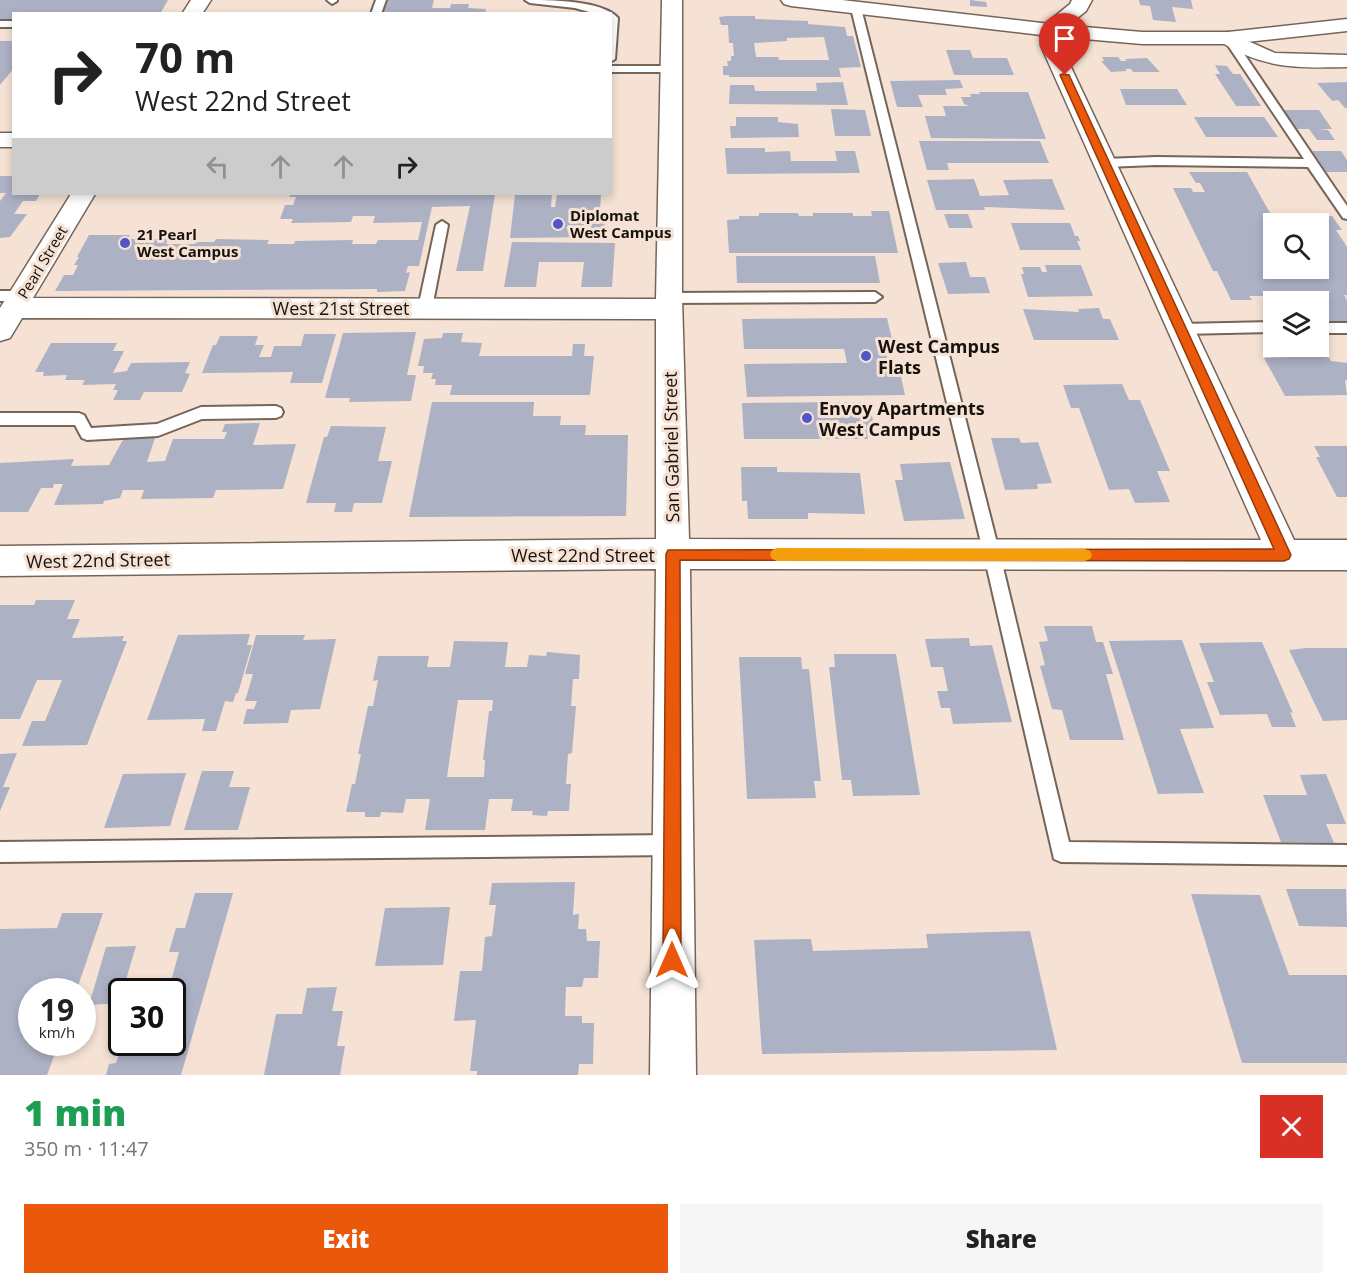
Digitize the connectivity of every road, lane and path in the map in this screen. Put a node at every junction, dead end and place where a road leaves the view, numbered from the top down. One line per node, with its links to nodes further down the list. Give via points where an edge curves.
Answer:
1 (530, 0): 6 (lane)
2 (672, 0): 15 (street, San Gabriel Street)
3 (791, 0): 5 (street)
4 (1082, 0): 10 (street, via 1079,7)
5 (856, 8): 10 (street); 32 (lane)
6 (574, 9): 7 (lane)
7 (596, 12)
8 (612, 17): 11 (lane)
9 (1347, 25): 12 (street)
10 (1050, 30): 12 (street, via 1142,38); 16 (street, via 1051,46)
11 (612, 32)
12 (1228, 38): 13 (street, via 1268,57); 17 (lane)
13 (1347, 61)
14 (612, 69): 15 (lane)
15 (670, 69): 22 (street, San Gabriel Street)
16 (1105, 163): 17 (lane); 28 (street)
17 (1311, 163): 19 (lane)
18 (82, 195): 23 (street, Pearl Street)
19 (1347, 215)
20 (442, 225): 24 (lane)
21 (875, 297): 22 (lane)
22 (669, 304): 24 (street, West 21st Street); 31 (street, San Gabriel Street)
23 (9, 308): 24 (street, West 21st Street)
24 (425, 308)
25 (1263, 327): 28 (lane)
26 (1329, 328): 27 (lane)
27 (1347, 328)
28 (1181, 329): 33 (street)
29 (276, 412): 30 (lane, via 201,414 158,430 87,434 79,419)
30 (0, 419)
31 (673, 554): 32 (street, West 22nd Street); 35 (street, West 22nd Street); 36 (street, San Gabriel Street)
32 (992, 555): 33 (street, West 22nd Street); 38 (lane, via 1061,852)
33 (1284, 555): 34 (street, West 22nd Street)
34 (1347, 555)
35 (0, 561)
36 (672, 845): 37 (lane); 39 (street, San Gabriel Street)
37 (0, 852)
38 (1347, 855)
39 (673, 1075)

